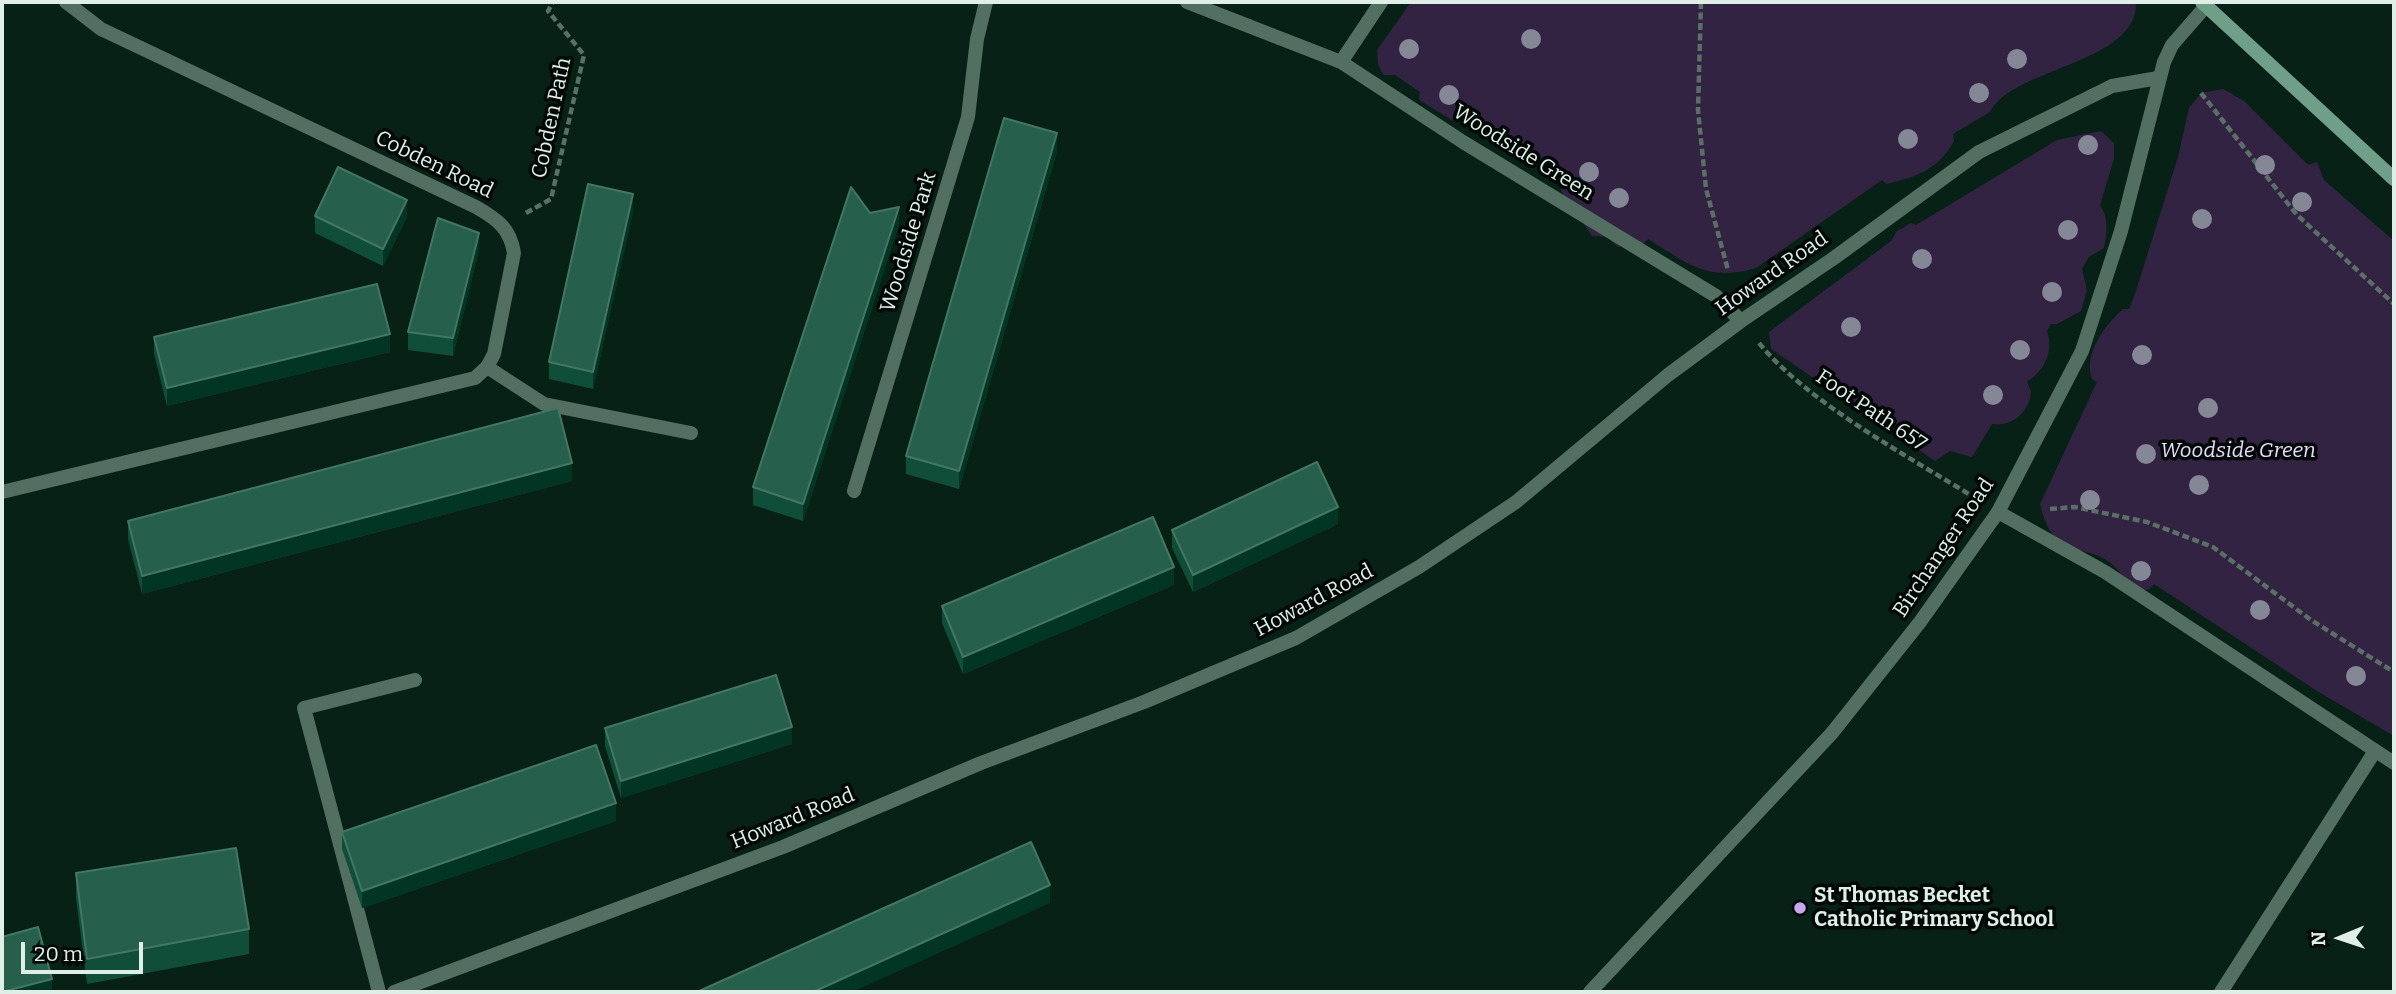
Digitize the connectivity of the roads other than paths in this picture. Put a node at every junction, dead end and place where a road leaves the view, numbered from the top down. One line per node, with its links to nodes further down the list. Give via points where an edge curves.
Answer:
1 (66, 2): 10 (street, Cobden Road, via 101,29 476,207 504,226 514,253 494,354)
2 (986, 2): 12 (street, Woodside Park, via 968,117)
3 (1187, 2): 6 (street, Woodside Green)
4 (1381, 2): 6 (street)
5 (2204, 4): 7 (street, Birchanger Road, via 2172,46); 8 (main road)
6 (1341, 62): 9 (street, Woodside Green, via 1716,296)
7 (2158, 78): 9 (street, Howard Road, via 2112,86 1979,152); 14 (street, Birchanger Road, via 2121,231 2082,351)
8 (2394, 179)
9 (1741, 320): 19 (street, Howard Road, via 1516,502 1419,567 1296,638 783,847)
10 (487, 367): 11 (street, via 544,404); 13 (street, via 464,383)
11 (691, 433)
12 (855, 491)
13 (2, 492)
14 (1998, 512): 16 (street, via 2105,572); 20 (street, Birchanger Road, via 1920,622 1832,733)
15 (415, 680): 18 (street, via 304,708)
16 (2375, 751): 17 (street); 21 (street)
17 (2394, 763)
18 (379, 992)
19 (394, 992)
20 (1590, 992)
21 (2221, 992)

